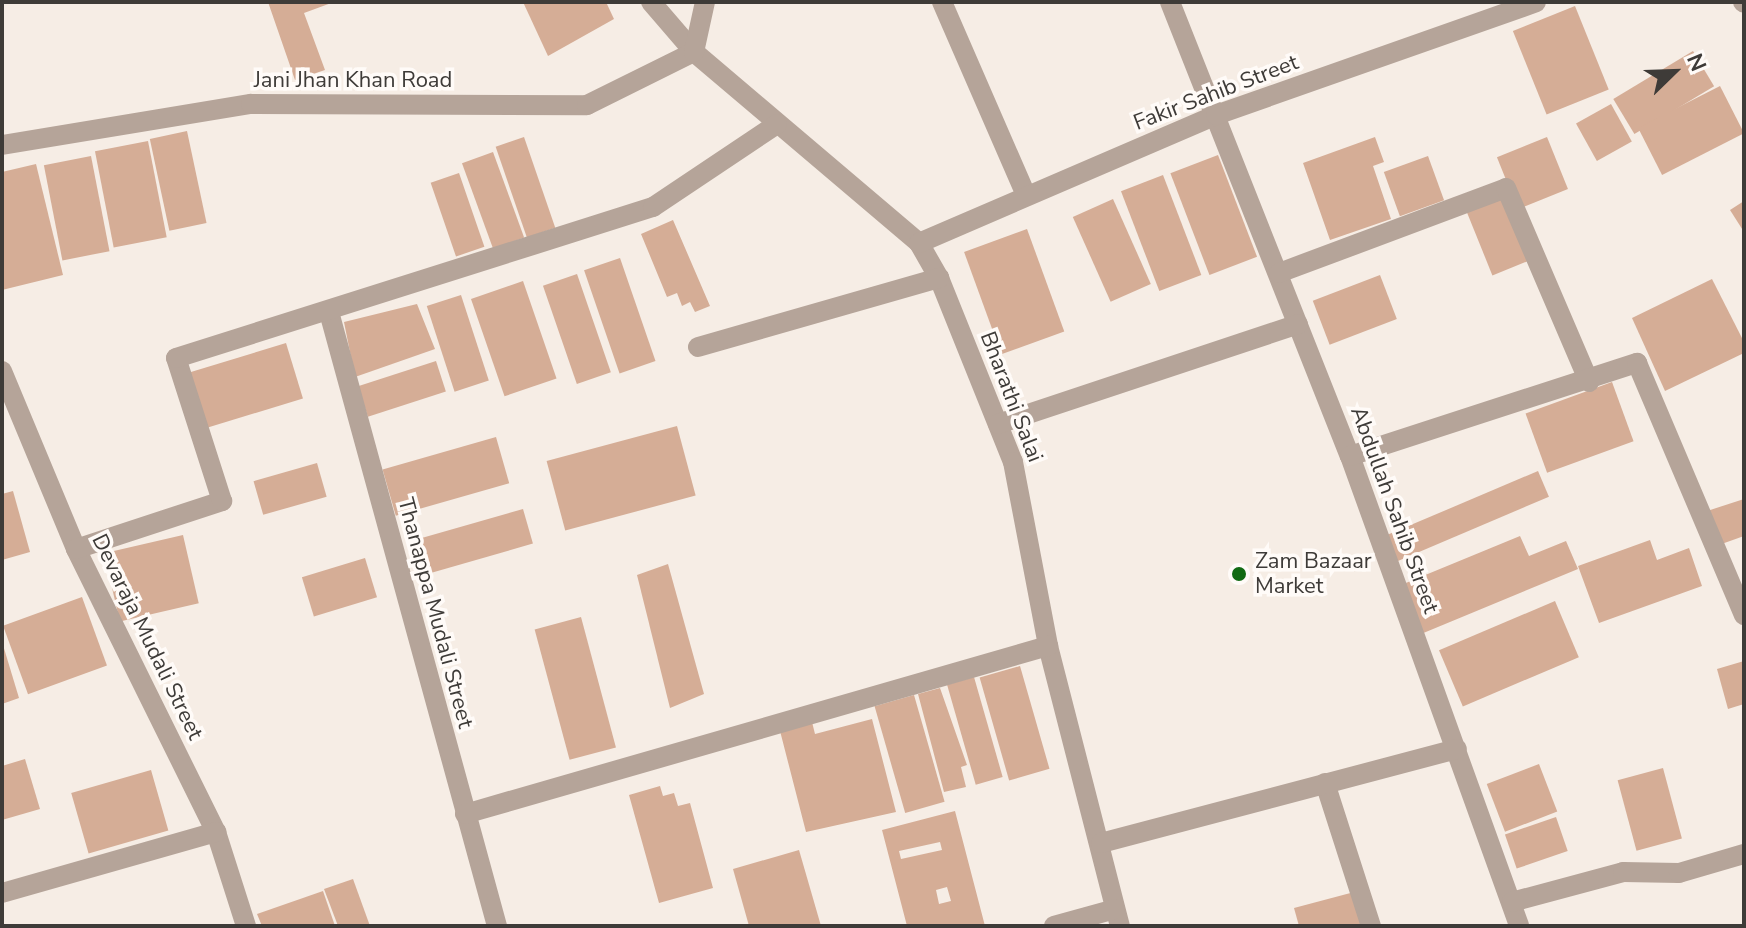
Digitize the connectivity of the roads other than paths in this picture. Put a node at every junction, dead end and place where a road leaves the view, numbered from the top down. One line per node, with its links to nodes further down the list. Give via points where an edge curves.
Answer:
1 (651, 2): 7 (street, Bharathi Salai)
2 (705, 2): 7 (street)
3 (942, 2): 11 (street)
4 (1170, 2): 8 (street, Abdullah Sahib Street)
5 (1536, 2): 6 (street, Fakir Sahib Street)
6 (1501, 9): 8 (street, Fakir Sahib Street)
7 (694, 52): 9 (street, Bharathi Salai); 10 (street, Jani Jhan Khan Road, via 587,105 251,104)
8 (1216, 115): 11 (street, Fakir Sahib Street); 13 (street, Abdullah Sahib Street)
9 (777, 124): 12 (street, Bharathi Salai); 15 (street, via 653,207)
10 (2, 145)
11 (1026, 195): 12 (street, Fakir Sahib Street)
12 (919, 243): 14 (street, Bharathi Salai)
13 (1279, 273): 16 (street, Abdullah Sahib Street); 19 (street, via 1506,188)
14 (939, 278): 17 (street); 20 (street, Bharathi Salai)
15 (329, 312): 22 (street, via 176,358 222,501); 27 (street, Thanappa Mudali Street)
16 (1298, 324): 20 (street); 21 (street, Abdullah Sahib Street)
17 (698, 347)
18 (2, 371): 22 (street, Devaraja Mudali Street)
19 (1589, 382): 21 (street); 23 (street, via 1637,363)
20 (998, 424): 24 (street, Bharathi Salai, via 1013,462)
21 (1350, 456): 25 (street, Abdullah Sahib Street)
22 (76, 549): 28 (street, Devaraja Mudali Street)
23 (1744, 615)
24 (1048, 646): 27 (street); 29 (street, Bharathi Salai)
25 (1457, 749): 26 (street); 32 (street, Abdullah Sahib Street)
26 (1325, 783): 29 (street); 37 (street)
27 (465, 814): 35 (street, Thanappa Mudali Street)
28 (216, 832): 31 (street); 34 (street, Devaraja Mudali Street)
29 (1101, 843): 33 (street, Bharathi Salai)
30 (1744, 854): 32 (street, via 1679,873 1623,872)
31 (2, 893)
32 (1512, 902): 38 (street, Abdullah Sahib Street)
33 (1118, 918): 36 (street)
34 (246, 926)
35 (497, 926)
36 (1054, 926)
37 (1371, 926)
38 (1519, 926)

